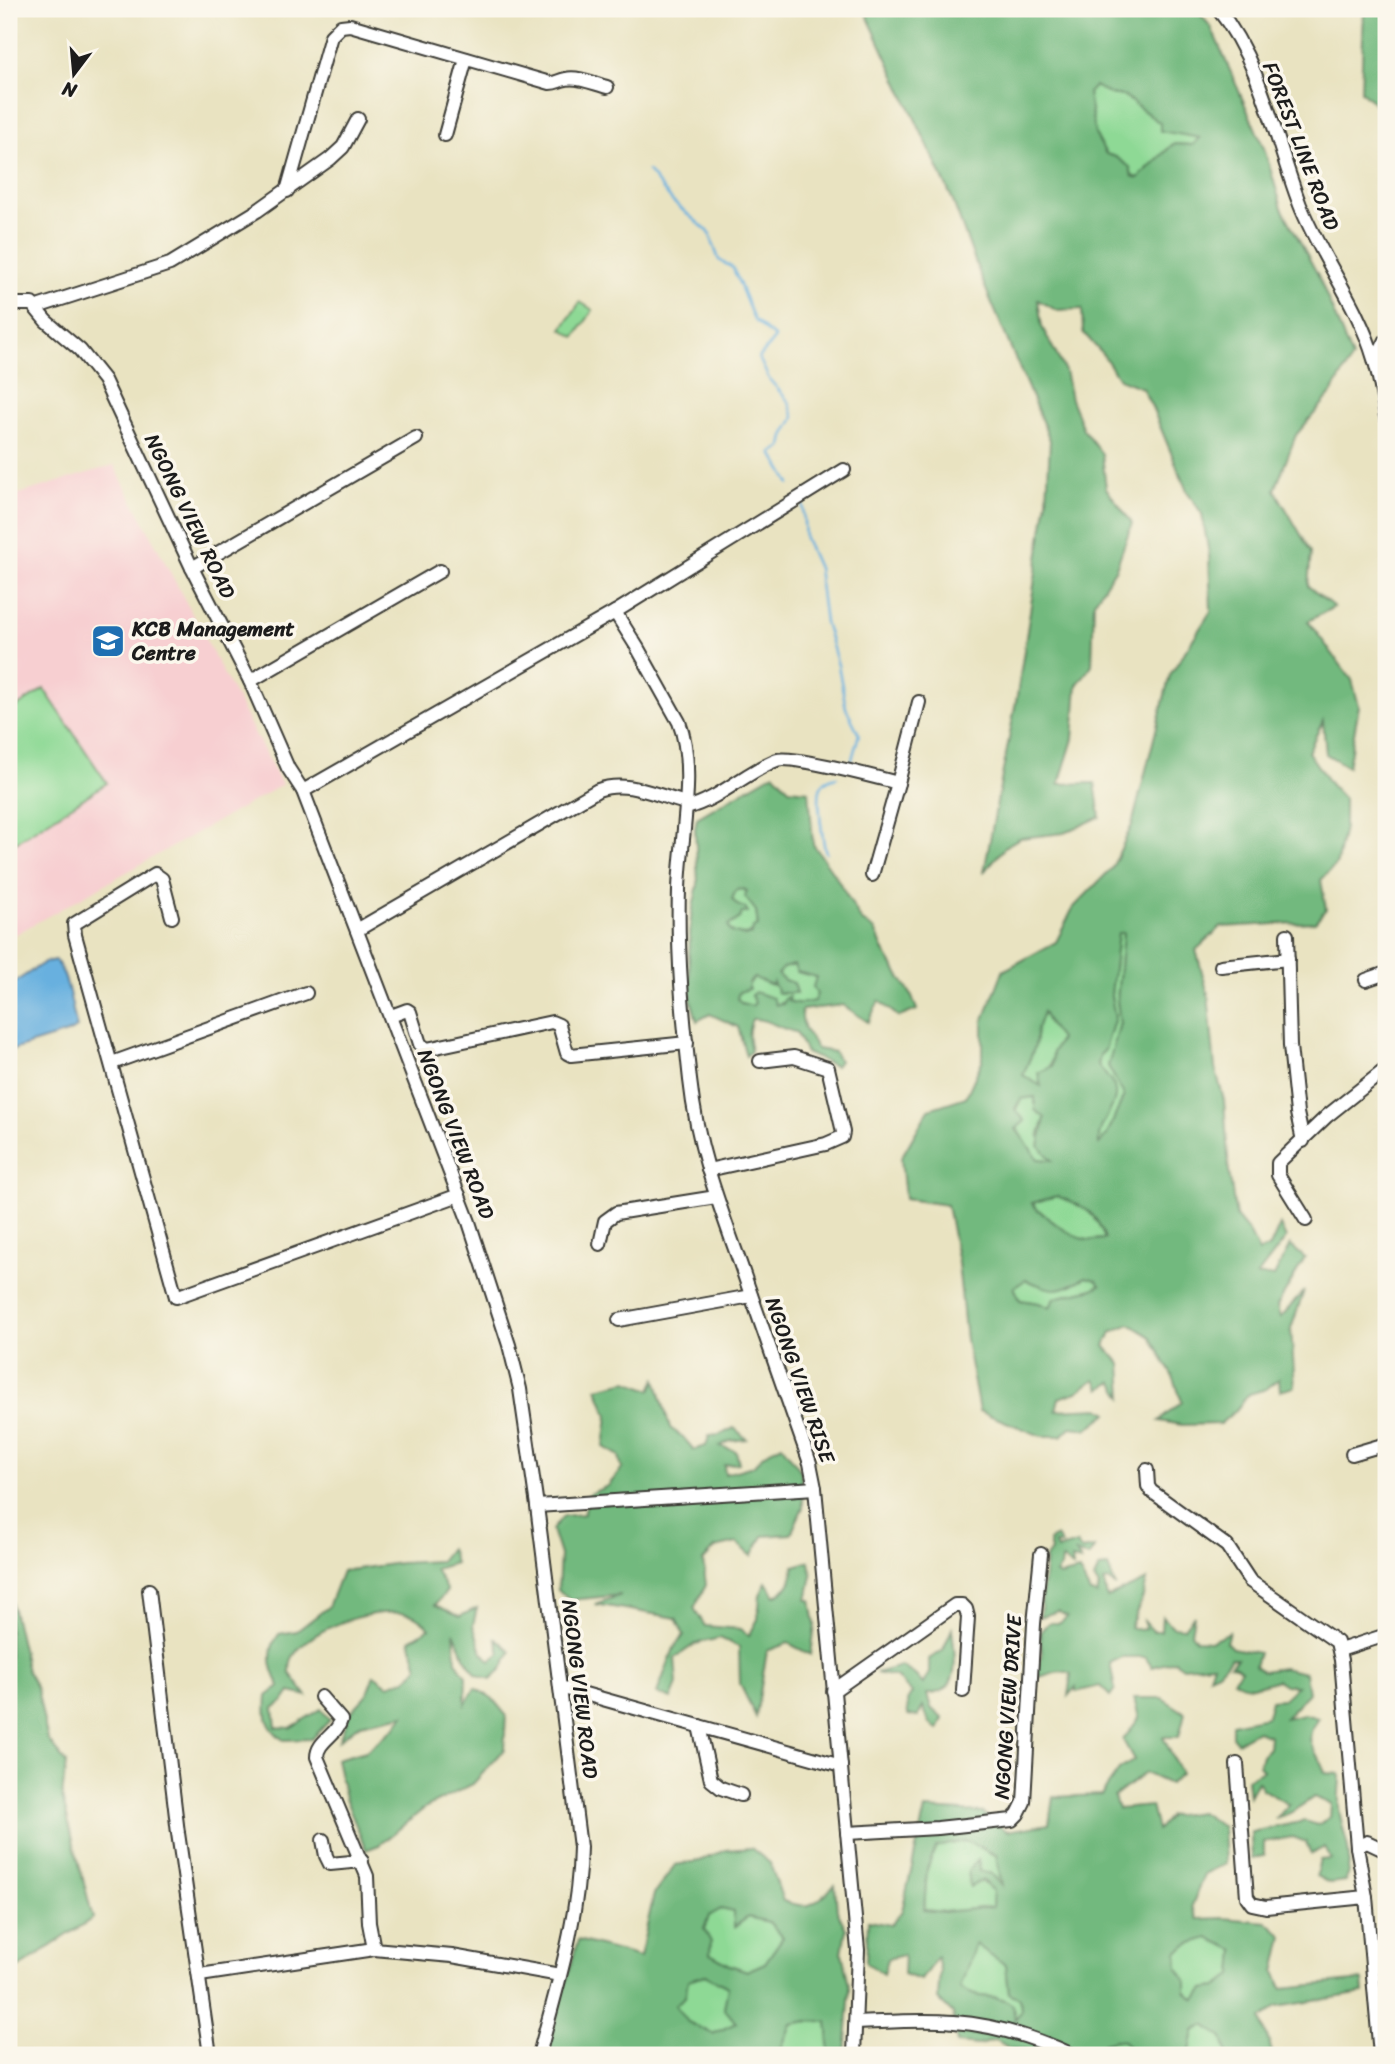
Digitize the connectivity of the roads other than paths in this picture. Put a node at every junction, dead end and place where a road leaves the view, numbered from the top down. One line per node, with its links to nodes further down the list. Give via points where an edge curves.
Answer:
1 (1218, 9): 10 (street, FOREST LINE ROAD, via 1255,76 1301,207)
2 (466, 59): 3 (street, via 555,84 575,79); 5 (street); 6 (street, via 341,26 331,36)
3 (607, 87)
4 (358, 119): 6 (street, via 343,147)
5 (445, 135)
6 (287, 191): 8 (street, via 170,264)
7 (9, 304): 8 (street)
8 (36, 305): 14 (street, NGONG VIEW ROAD, via 104,380)
9 (1386, 340): 10 (street)
10 (1375, 362): 11 (street, FOREST LINE ROAD)
11 (1386, 417)
12 (416, 438): 14 (street)
13 (844, 470): 16 (street)
14 (192, 568): 17 (street, NGONG VIEW ROAD)
15 (440, 570): 17 (street)
16 (615, 612): 20 (street); 21 (street, NGONG VIEW RISE, via 684,734)
17 (250, 681): 20 (street, NGONG VIEW ROAD, via 288,768)
18 (919, 702): 19 (street)
19 (898, 783): 21 (street, via 783,759); 22 (street)
20 (303, 791): 24 (street, NGONG VIEW ROAD)
21 (686, 806): 24 (street, via 625,786 608,786); 32 (street, NGONG VIEW RISE, via 678,945)
22 (872, 875)
23 (172, 917): 34 (street, via 162,879 155,874 74,924)
24 (357, 930): 31 (street, NGONG VIEW ROAD)
25 (1287, 935): 26 (street)
26 (1288, 959): 27 (street); 36 (street, via 1290,1046)
27 (1221, 966)
28 (1386, 973): 29 (street)
29 (1366, 980)
30 (306, 993): 34 (street)
31 (391, 1016): 32 (street, via 410,1012 420,1044 427,1049 552,1022 559,1025 571,1055); 38 (street, NGONG VIEW ROAD)
32 (687, 1044): 37 (street, NGONG VIEW RISE, via 695,1127)
33 (760, 1061): 37 (street, via 794,1057 828,1068 842,1137)
34 (112, 1063): 38 (street, via 176,1297)
35 (1386, 1069): 36 (street)
36 (1303, 1141): 40 (street, via 1277,1168)
37 (708, 1170): 39 (street, NGONG VIEW RISE)
38 (459, 1195): 48 (street, NGONG VIEW ROAD, via 514,1366)
39 (716, 1197): 41 (street, via 610,1215); 42 (street, NGONG VIEW RISE)
40 (1306, 1220)
41 (600, 1244)
42 (751, 1296): 43 (street); 47 (street, NGONG VIEW RISE)
43 (620, 1320)
44 (1386, 1444): 45 (street)
45 (1352, 1454)
46 (1147, 1470): 52 (street, via 1151,1491 1227,1546 1250,1581 1330,1636)
47 (815, 1488): 48 (street); 54 (street, NGONG VIEW RISE)
48 (537, 1506): 53 (street, NGONG VIEW ROAD)
49 (1041, 1554): 61 (street, NGONG VIEW DRIVE, via 1024,1802 1018,1814 1012,1820 981,1824)
50 (149, 1590): 68 (street)
51 (1386, 1635): 52 (street)
52 (1340, 1650): 63 (street)
53 (559, 1687): 57 (street); 69 (street, NGONG VIEW ROAD, via 580,1847 579,1889)
54 (833, 1691): 55 (street, via 955,1605 962,1605 968,1618); 59 (street, NGONG VIEW RISE)
55 (963, 1691)
56 (321, 1697): 65 (street, via 341,1720 320,1746 317,1758)
57 (699, 1727): 59 (street); 60 (street, via 711,1780)
58 (1237, 1764): 66 (street, via 1247,1897 1252,1904 1266,1908)
59 (841, 1766): 61 (street, NGONG VIEW RISE)
60 (741, 1795)
61 (847, 1833): 70 (street, NGONG VIEW RISE, via 858,1950)
62 (323, 1840): 65 (street, via 330,1864)
63 (1357, 1847): 64 (street, via 1367,1843); 66 (street)
64 (1386, 1850)
65 (362, 1861): 67 (street)
66 (1366, 1897): 75 (street)
67 (374, 1949): 68 (street); 69 (street, via 452,1956)
68 (200, 1975): 71 (street)
69 (560, 1975): 72 (street, NGONG VIEW ROAD)
70 (857, 2023): 73 (street, NGONG VIEW RISE); 74 (street, via 954,2022 1011,2032)
71 (210, 2055)
72 (539, 2055)
73 (854, 2055)
74 (1073, 2055)
75 (1380, 2055)

